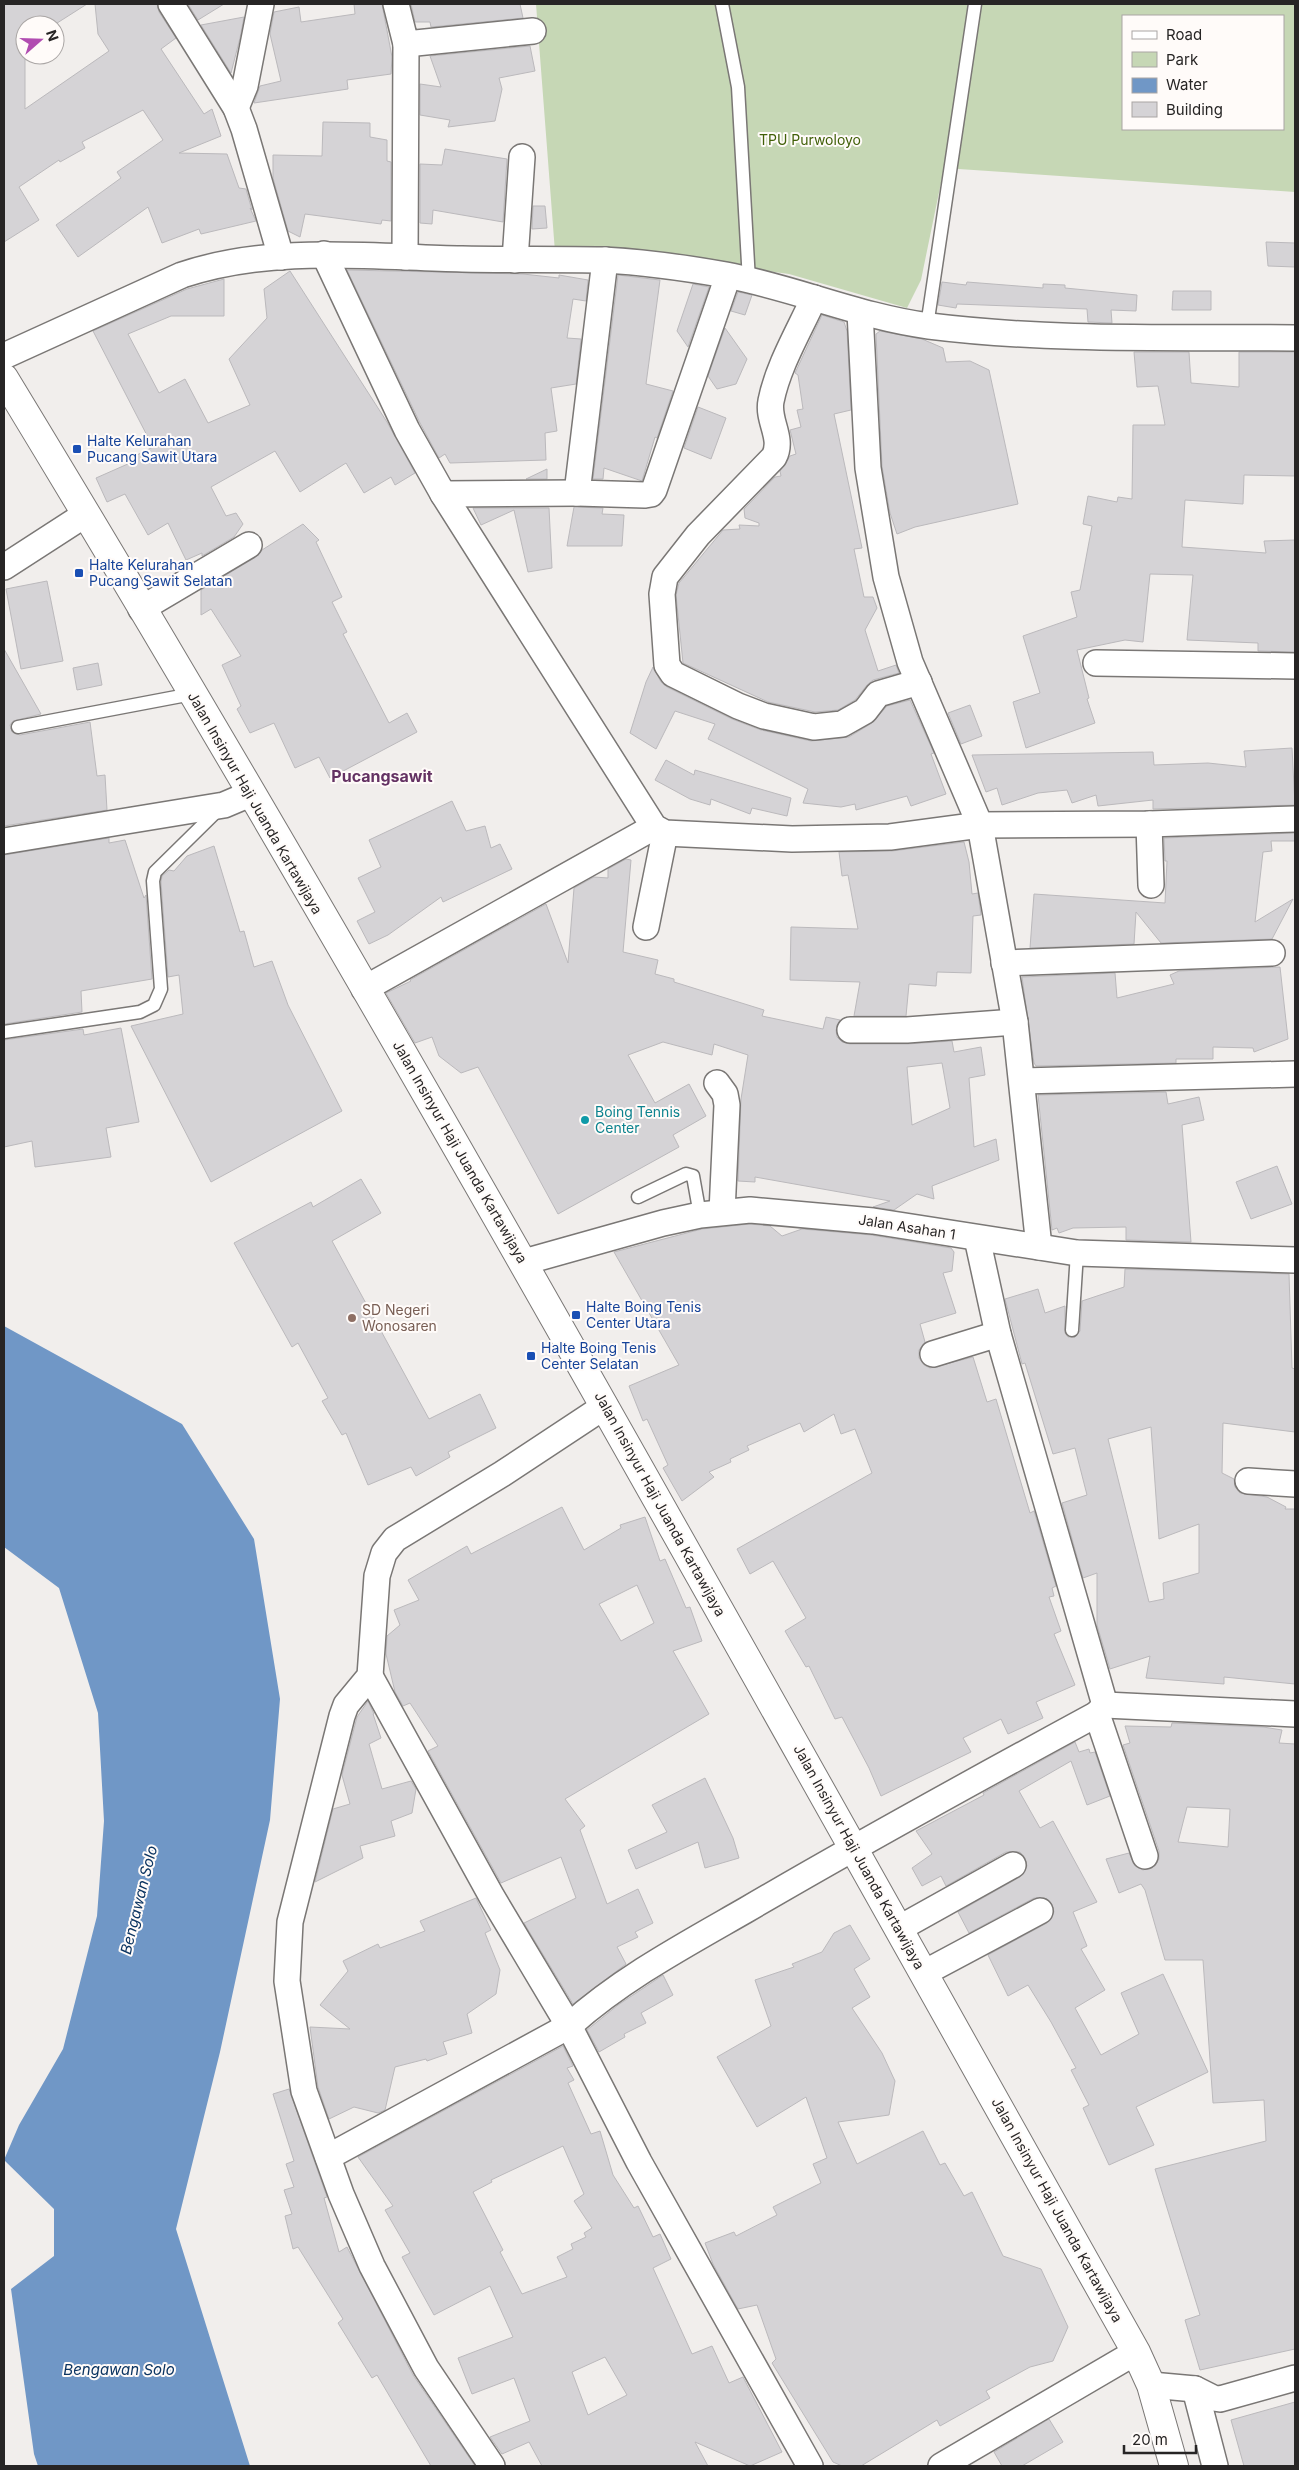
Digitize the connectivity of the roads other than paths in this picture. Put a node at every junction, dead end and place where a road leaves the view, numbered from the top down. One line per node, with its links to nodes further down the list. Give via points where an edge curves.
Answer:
1 (171, 4): 8 (street)
2 (261, 4): 8 (street, via 245,86)
3 (396, 4): 7 (street)
4 (722, 4): 15 (lane, via 738,87)
5 (975, 4): 18 (lane)
6 (533, 31): 7 (street)
7 (406, 44): 12 (street)
8 (236, 108): 11 (street)
9 (522, 157): 13 (street)
10 (324, 254): 11 (street); 12 (street); 23 (street, via 407,430)
11 (281, 257): 20 (street, via 253,258 182,275)
12 (405, 257): 13 (street)
13 (515, 260): 14 (street)
14 (605, 260): 15 (street); 22 (street)
15 (739, 278): 16 (street); 22 (street, via 651,494)
16 (814, 298): 17 (street); 30 (street, via 772,398 771,418 778,450 698,535 665,577 662,594 666,665 673,674 738,706 764,716 814,727 842,724 866,711 878,694)
17 (860, 312): 18 (street); 30 (street, via 868,468 886,577)
18 (926, 326): 19 (street, via 1007,333)
19 (1295, 338)
20 (4, 356)
21 (4, 378): 24 (main road, Jalan Insinyur Haji Juanda Kartawijaya)
22 (577, 493): 23 (street)
23 (443, 494): 38 (street)
24 (86, 514): 26 (street); 27 (main road, Jalan Insinyur Haji Juanda Kartawijaya)
25 (249, 545): 27 (street)
26 (4, 567)
27 (142, 609): 31 (main road, Jalan Insinyur Haji Juanda Kartawijaya)
28 (1096, 663): 29 (street)
29 (1295, 666)
30 (918, 682): 37 (street)
31 (192, 694): 32 (lane); 33 (main road, Jalan Insinyur Haji Juanda Kartawijaya)
32 (18, 727)
33 (250, 794): 34 (street); 44 (main road, Jalan Insinyur Haji Juanda Kartawijaya)
34 (224, 805): 39 (street); 47 (lane, via 155,872 153,881 162,989 154,1005 140,1012)
35 (1295, 819): 36 (street)
36 (1149, 824): 37 (street); 40 (street)
37 (980, 825): 38 (street, via 890,837 792,839); 43 (street)
38 (659, 830): 41 (street); 44 (street)
39 (4, 841)
40 (1151, 885)
41 (646, 927)
42 (1272, 953): 43 (street)
43 (1004, 963): 45 (street)
44 (364, 989): 57 (main road, Jalan Insinyur Haji Juanda Kartawijaya)
45 (1015, 1022): 46 (street, via 907,1030); 49 (street)
46 (850, 1030)
47 (4, 1032)
48 (1295, 1074): 49 (street)
49 (1022, 1081): 54 (street)
50 (717, 1083): 52 (street, via 725,1094 727,1105)
51 (638, 1197): 52 (lane, via 686,1174 692,1176)
52 (711, 1213): 53 (street, Jalan Asahan 1, via 772,1211 873,1221); 57 (street, Jalan Asahan 1, via 632,1230)
53 (977, 1238): 54 (street, Jalan Asahan 1); 59 (street)
54 (1039, 1247): 55 (street, Jalan Asahan 1)
55 (1077, 1252): 56 (street, Jalan Asahan 1); 58 (lane)
56 (1295, 1260)
57 (524, 1262): 61 (main road, Jalan Insinyur Haji Juanda Kartawijaya)
58 (1072, 1330)
59 (998, 1334): 60 (street); 65 (street)
60 (933, 1354)
61 (605, 1406): 64 (street, via 395,1539 384,1553 377,1576); 67 (main road, Jalan Insinyur Haji Juanda Kartawijaya)
62 (1248, 1481): 63 (street)
63 (1295, 1484)
64 (370, 1676): 73 (street, via 492,1897); 74 (street, via 346,1705 342,1716 290,1922 286,1956 304,2091)
65 (1101, 1709): 66 (street); 67 (street); 68 (street)
66 (1295, 1714)
67 (852, 1847): 71 (main road, Jalan Insinyur Haji Juanda Kartawijaya); 73 (street, via 652,1965 587,2009)
68 (1145, 1856)
69 (1013, 1865): 71 (street)
70 (1040, 1911): 72 (street)
71 (900, 1928): 72 (main road, Jalan Insinyur Haji Juanda Kartawijaya)
72 (924, 1973): 75 (main road, Jalan Insinyur Haji Juanda Kartawijaya)
73 (568, 2026): 74 (street); 80 (street, via 639,2162)
74 (328, 2157): 79 (street, via 372,2266 426,2368)
75 (1136, 2352): 77 (main road, Jalan Insinyur Haji Juanda Kartawijaya); 81 (street)
76 (1295, 2378): 78 (street, via 1220,2399)
77 (1151, 2384): 78 (street); 82 (main road, Jalan Insinyur Haji Juanda Kartawijaya)
78 (1195, 2388): 83 (street)
79 (492, 2466)
80 (810, 2466)
81 (941, 2466)
82 (1174, 2466)
83 (1215, 2466)

